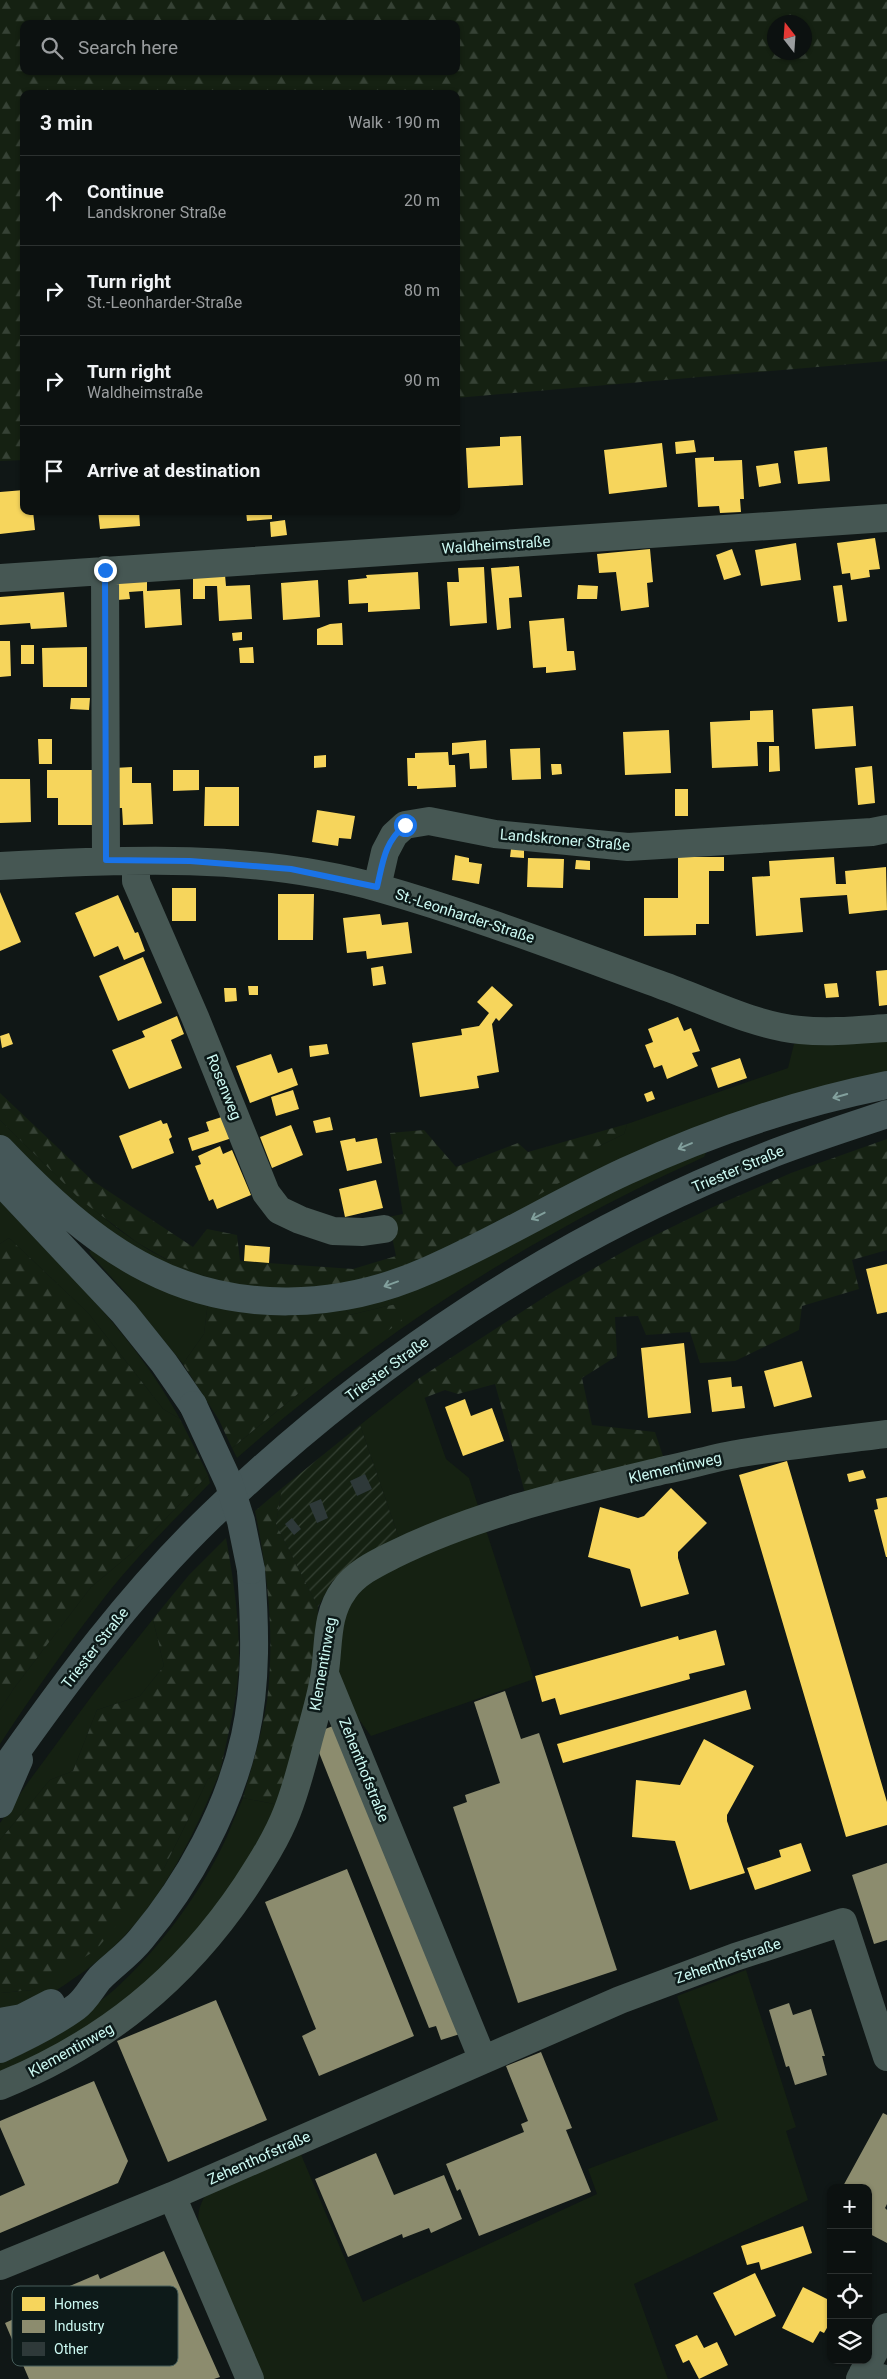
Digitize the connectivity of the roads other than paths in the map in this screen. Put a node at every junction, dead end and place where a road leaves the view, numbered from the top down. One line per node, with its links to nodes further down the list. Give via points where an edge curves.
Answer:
1 (887, 518): 2 (street, Waldheimstraße)
2 (105, 570): 3 (street, Waldheimstraße); 5 (street)
3 (0, 578)
4 (887, 829): 8 (street, Landskroner Straße, via 628,847 495,834 429,821 405,825 394,835 385,852)
5 (106, 860): 6 (street, St.-Leonharder-Straße); 7 (street, St.-Leonharder-Straße)
6 (136, 860): 8 (street, St.-Leonharder-Straße, via 291,869); 14 (street, Rosenweg, via 136,880 266,1193 279,1210 333,1231)
7 (0, 866)
8 (377, 887): 9 (street, St.-Leonharder-Straße, via 533,938 759,1021 798,1030)
9 (887, 1028)
10 (887, 1084): 12 (main road, one-way to 12, via 766,1117 698,1141 626,1172 428,1271 381,1288 328,1300 248,1300 198,1289 148,1269 97,1237)
11 (887, 1114): 17 (main road, Triester Straße, via 764,1156 667,1199 583,1242 499,1291 420,1344 344,1400 211,1515 99,1640)
12 (0, 1149)
13 (0, 1181): 20 (main road, bridge, via 124,1313 193,1405 229,1484 251,1570 253,1679 245,1736 227,1794 178,1892 140,1941)
14 (384, 1229)
15 (887, 1434): 16 (street, Klementinweg, via 740,1453 592,1487 480,1519 409,1547 364,1570 344,1589 330,1615)
16 (325, 1674): 24 (street, Zehenthofstraße); 25 (street, Klementinweg, via 286,1814 265,1857 234,1904 199,1948 119,2023 78,2049)
17 (32, 1730): 18 (main road, Triester Straße); 19 (main road)
18 (0, 1775)
19 (0, 1804)
20 (101, 1978): 21 (main road, via 22,2018); 22 (main road, via 78,2006)
21 (0, 2022)
22 (0, 2049)
23 (887, 2057): 24 (street, Zehenthofstraße, via 843,1922 735,1957 620,2000)
24 (483, 2060): 26 (street, Zehenthofstraße)
25 (0, 2086)
26 (172, 2196): 27 (street, Zehenthofstraße); 30 (street)
27 (0, 2266)
28 (887, 2327): 29 (street)
29 (869, 2377)
30 (250, 2379)

